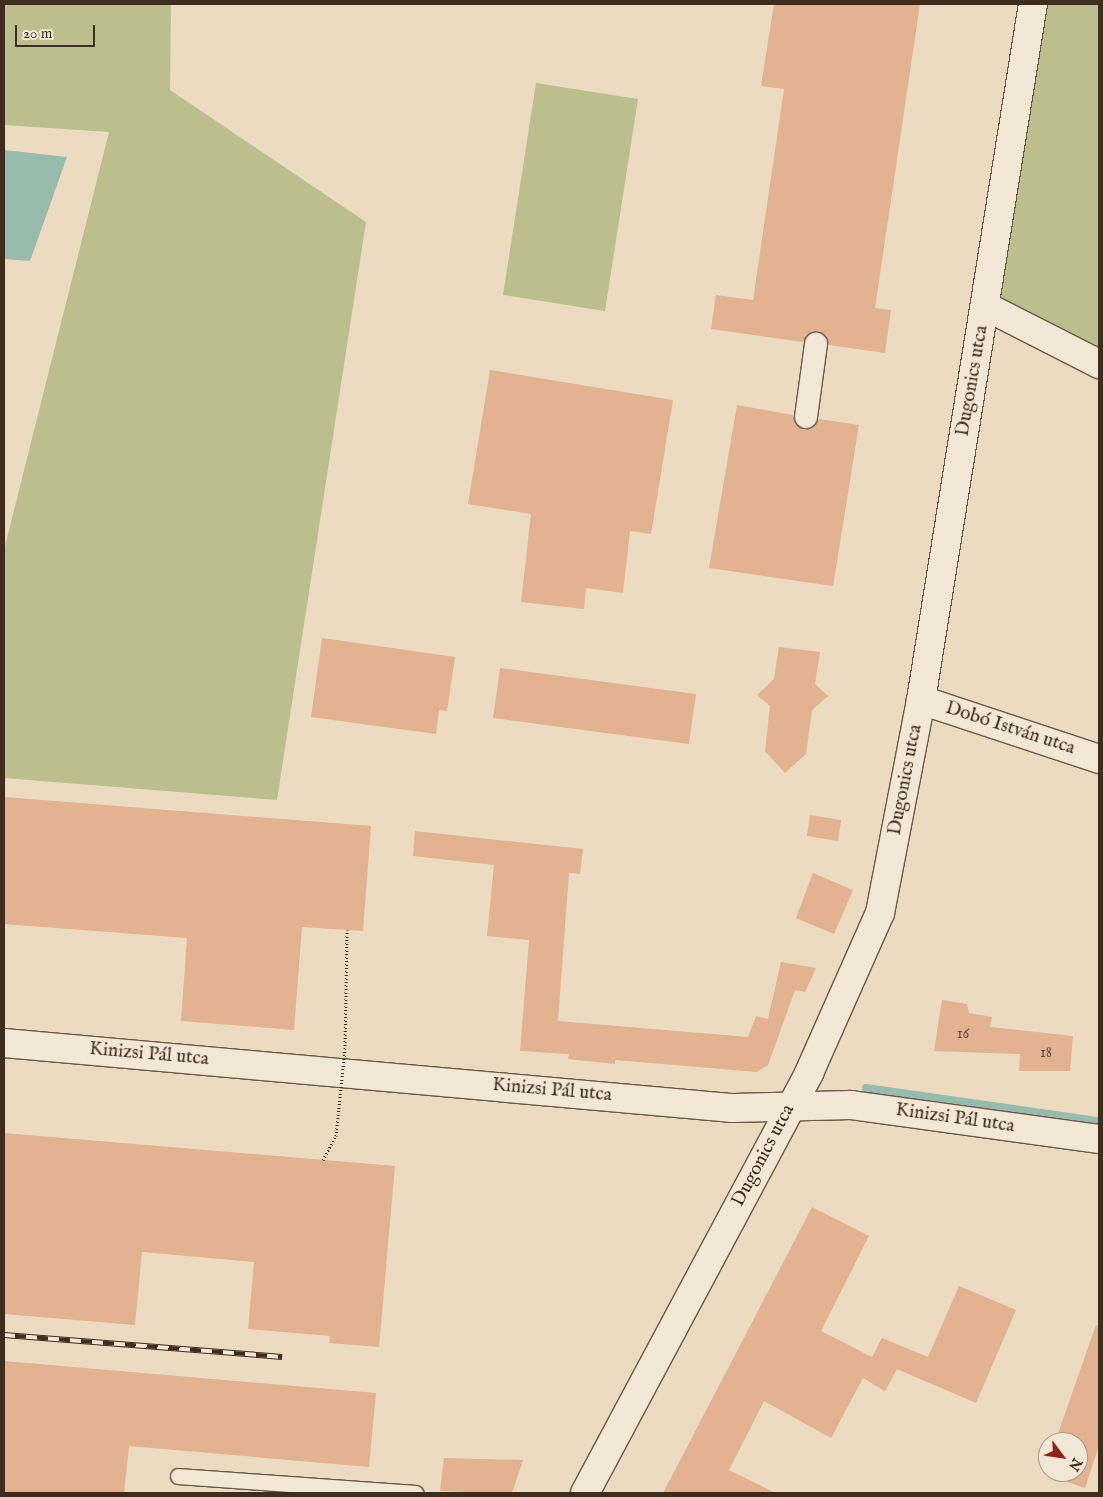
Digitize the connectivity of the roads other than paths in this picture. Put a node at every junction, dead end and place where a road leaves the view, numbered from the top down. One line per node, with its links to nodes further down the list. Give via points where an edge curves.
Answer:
1 (1033, 4): 2 (street, Dugonics utca)
2 (986, 307): 4 (street); 6 (street, Dugonics utca)
3 (816, 344): 5 (street)
4 (1099, 364)
5 (806, 417)
6 (922, 700): 7 (street, Dobó István utca); 9 (street, Dugonics utca, via 880,913 842,1003)
7 (1099, 759)
8 (4, 1043): 9 (street, Kinizsi Pál utca, via 733,1108)
9 (791, 1106): 10 (street, Kinizsi Pál utca, via 851,1104); 13 (street, Dugonics utca)
10 (1099, 1139)
11 (178, 1476): 12 (lane)
12 (415, 1493)
13 (585, 1493)

